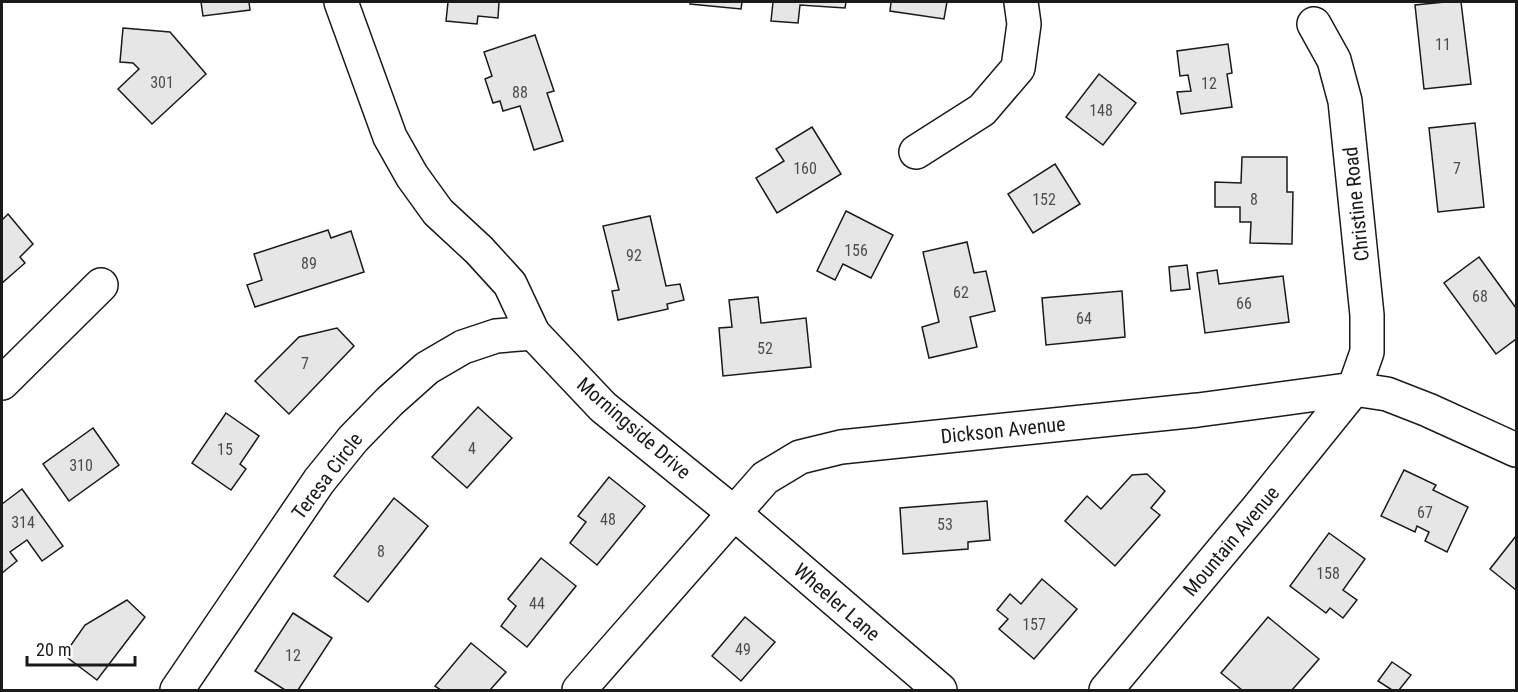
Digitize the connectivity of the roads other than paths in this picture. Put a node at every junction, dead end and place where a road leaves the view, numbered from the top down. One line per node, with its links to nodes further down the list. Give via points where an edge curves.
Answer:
1 (341, 2): 5 (street, Morningside Drive)
2 (364, 2): 5 (street)
3 (1021, 2): 6 (street, via 1024,24 1018,68 982,110)
4 (1314, 24): 10 (street, Christine Road, via 1334,60 1345,101 1367,315 1367,352)
5 (357, 47): 8 (street, Morningside Drive, via 390,137 412,176 438,212 510,284)
6 (916, 152)
7 (101, 285): 9 (street)
8 (533, 333): 12 (street, Morningside Drive, via 603,407); 13 (street, Teresa Circle, via 496,336 463,347 428,368 390,400 320,481)
9 (2, 383)
10 (1354, 389): 11 (street, Dickson Avenue, via 1387,394); 12 (street, Dickson Avenue, via 1198,410 841,447 800,457 765,478); 16 (street, Mountain Avenue)
11 (1516, 450)
12 (734, 513): 14 (street, Dickson Avenue); 15 (street, Wheeler Lane)
13 (177, 690)
14 (579, 690)
15 (940, 690)
16 (1106, 690)

